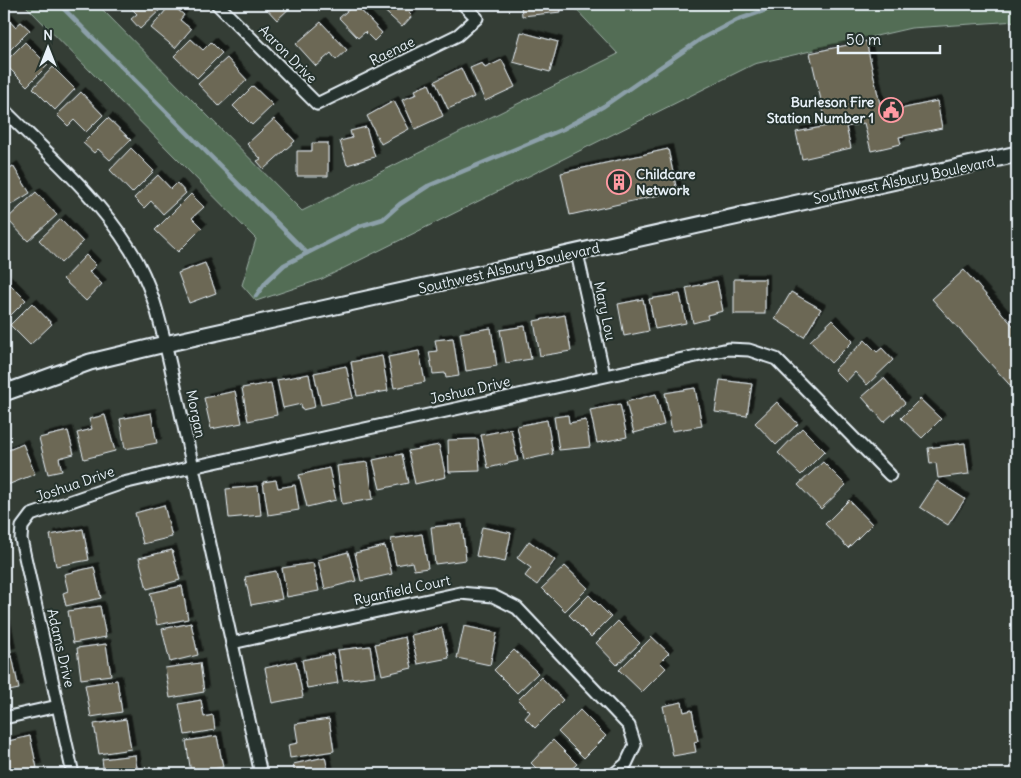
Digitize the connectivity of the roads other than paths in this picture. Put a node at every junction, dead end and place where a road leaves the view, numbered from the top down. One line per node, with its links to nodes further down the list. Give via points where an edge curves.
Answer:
1 (217, 4): 3 (street, Aaron Drive)
2 (463, 4): 3 (street, Raenae, via 478,18 458,35)
3 (317, 104)
4 (4, 110): 7 (street, Morgan, via 93,200 130,249 150,290)
5 (1017, 154): 6 (main road, Southwest Alsbury Boulevard)
6 (576, 253): 7 (main road, Southwest Alsbury Boulevard); 8 (street, Mary Lou)
7 (165, 344): 9 (main road, Southwest Alsbury Boulevard, via 90,362); 10 (street, Morgan)
8 (604, 375): 10 (street, Joshua Drive); 11 (street, Joshua Drive, via 728,348 749,350 776,359)
9 (5, 388)
10 (192, 467): 12 (street, Joshua Drive, via 123,483 30,515); 13 (street, Morgan)
11 (890, 475)
12 (22, 527): 14 (street, Adams Drive, via 21,540)
13 (232, 643): 17 (street, Morgan); 18 (street, Ryanfield Court, via 460,593 493,596 516,608 629,726 635,745 626,764)
14 (58, 706): 15 (street); 16 (street, Adams Drive)
15 (4, 718)
16 (73, 774)
17 (261, 774)
18 (614, 774)

